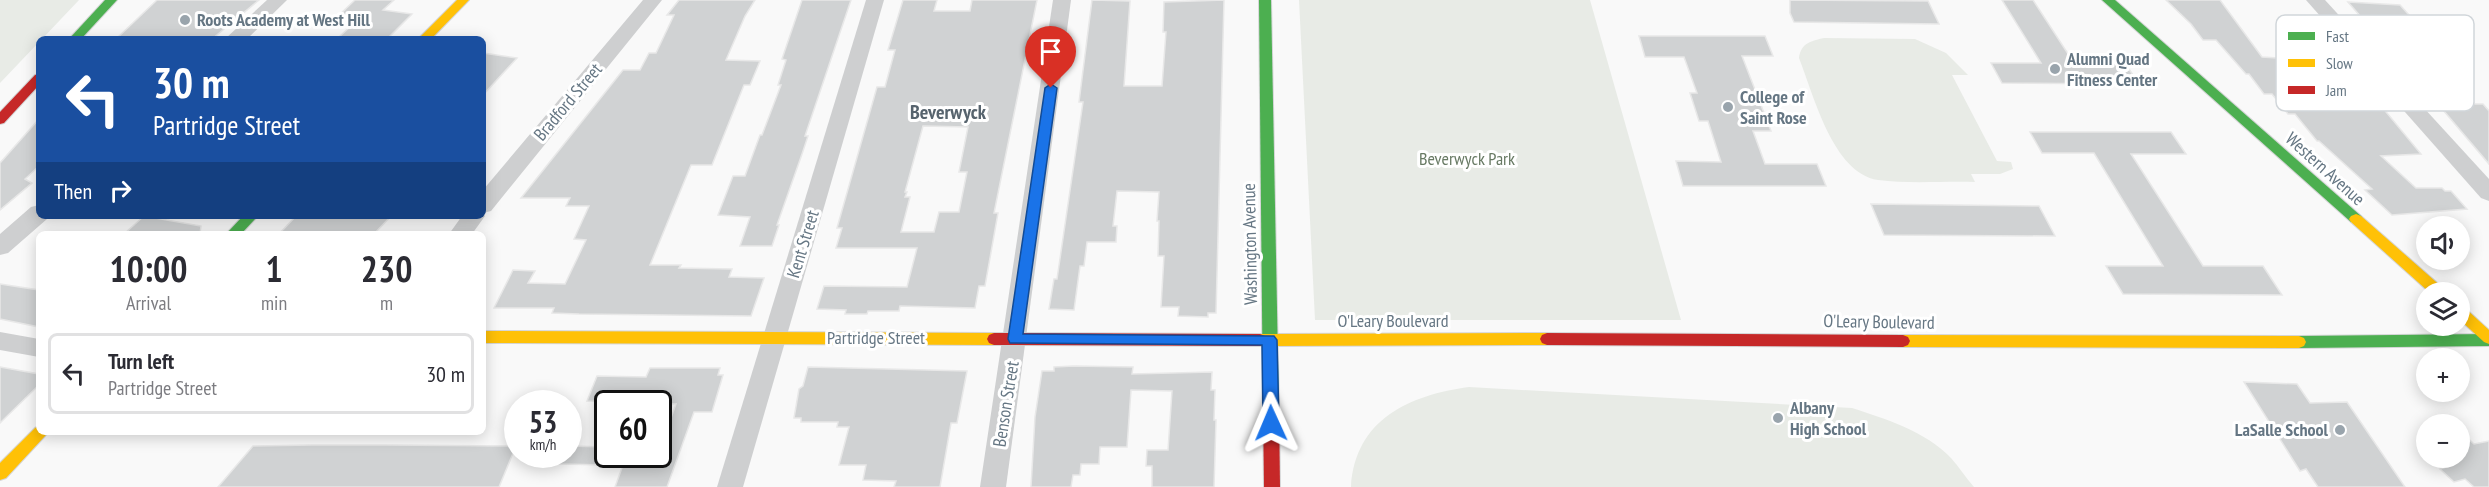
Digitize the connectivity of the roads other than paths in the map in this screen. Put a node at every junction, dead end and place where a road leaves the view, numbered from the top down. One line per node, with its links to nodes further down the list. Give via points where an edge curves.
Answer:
1 (111, 0): 11 (street)
2 (278, 0): 12 (street)
3 (463, 0): 13 (street)
4 (653, 0): 18 (street, Bradford Street)
5 (875, 0): 28 (street, Kent Street)
6 (1062, 0): 29 (street, Benson Street)
7 (1265, 0): 31 (street, Washington Avenue)
8 (2108, 0): 25 (street, Western Avenue)
9 (2315, 0): 10 (street)
10 (2329, 15)
11 (78, 36)
12 (238, 36)
13 (427, 36)
14 (36, 81): 16 (street)
15 (2415, 111): 17 (street)
16 (0, 120)
17 (2489, 193)
18 (486, 201)
19 (36, 216): 24 (street)
20 (248, 219): 22 (street)
21 (472, 219): 23 (street)
22 (236, 231)
23 (462, 231)
24 (0, 247)
25 (2427, 282)
26 (2470, 321): 30 (street)
27 (486, 337): 28 (street, Partridge Street)
28 (775, 337): 29 (street, Partridge Street); 36 (street, Kent Street)
29 (1015, 339): 31 (street, Partridge Street); 37 (street, Benson Street)
30 (2489, 339): 31 (street, O'Leary Boulevard, via 2119,343)
31 (1269, 340): 38 (street, Washington Avenue)
32 (0, 341): 33 (street)
33 (36, 347)
34 (37, 435): 35 (street)
35 (0, 473)
36 (730, 487)
37 (993, 487)
38 (1272, 487)

